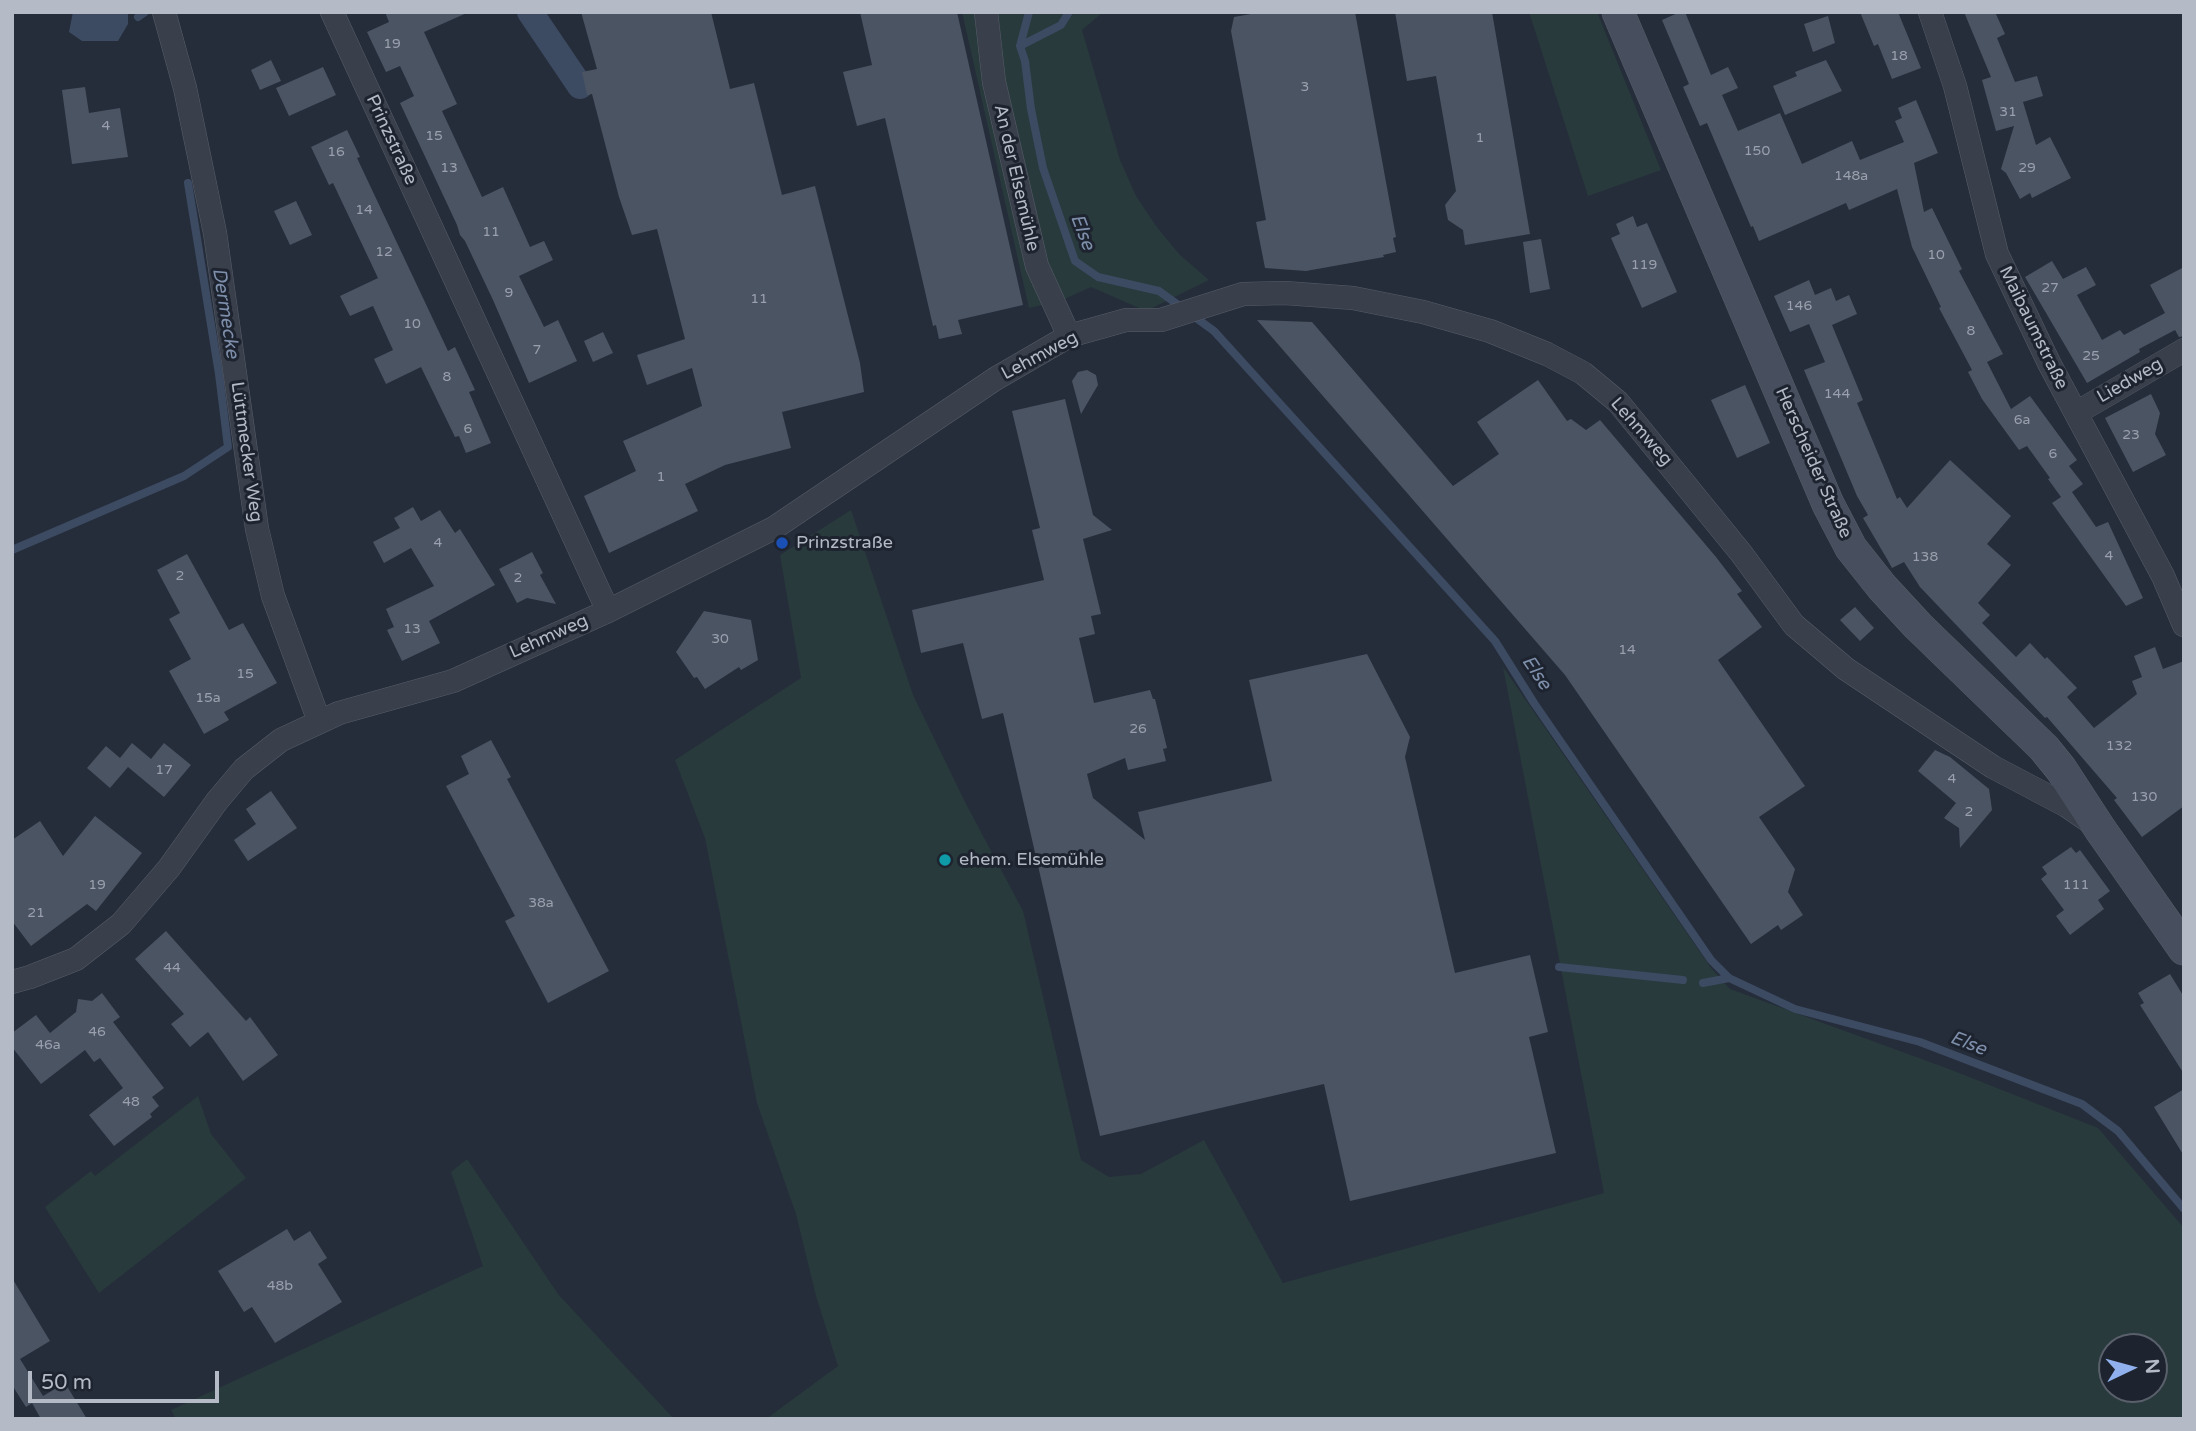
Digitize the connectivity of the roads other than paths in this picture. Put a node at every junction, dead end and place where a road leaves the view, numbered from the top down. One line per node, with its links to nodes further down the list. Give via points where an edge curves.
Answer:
1 (164, 12): 11 (street, Lüttmecker Weg, via 215,233 257,529 273,596)
2 (332, 12): 9 (street, Prinzstraße)
3 (986, 12): 6 (street, An der Elsemühle, via 994,82 1037,266)
4 (1618, 12): 12 (main road, Herscheider Straße, via 1828,504 1851,548 1918,626 2044,748)
5 (1930, 12): 8 (street, Maibaumstraße, via 1955,86 1997,254)
6 (1069, 336): 9 (street, Lehmweg, via 774,528); 12 (street, Lehmweg, via 1126,320 1161,320 1243,294 1285,293 1400,307 1490,331 1547,354 1583,373 1618,402 1794,625 1846,669 1993,767)
7 (2184, 350): 8 (street, Liedweg)
8 (2076, 413): 10 (street, Maibaumstraße, via 2163,576)
9 (608, 611): 11 (street, Lehmweg, via 453,681)
10 (2184, 625)
11 (329, 717): 14 (street, Lehmweg, via 281,740 244,769 121,924 76,959)
12 (2100, 829): 13 (main road, Herscheider Straße)
13 (2182, 942)
14 (12, 982)

